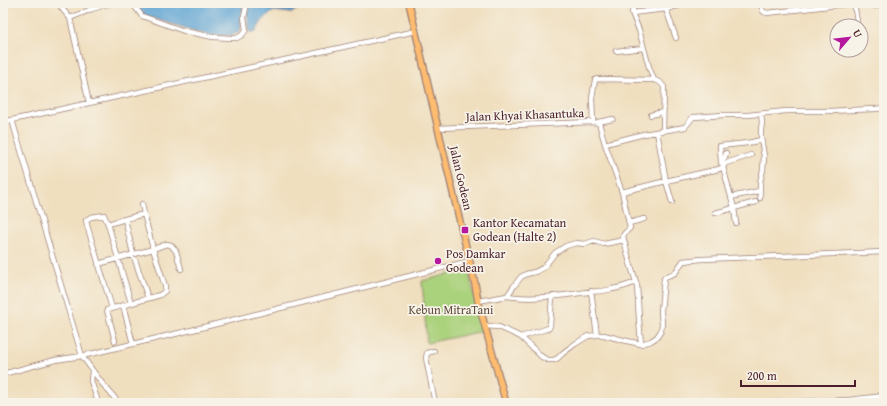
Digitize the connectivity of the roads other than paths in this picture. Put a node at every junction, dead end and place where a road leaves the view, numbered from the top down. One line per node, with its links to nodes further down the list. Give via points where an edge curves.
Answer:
1 (58, 3): 18 (street)
2 (91, 3): 15 (street)
3 (111, 3): 15 (street)
4 (132, 3): 5 (street, via 142,16 184,31 232,38 237,38 246,30 244,16)
5 (247, 3)
6 (409, 3): 20 (main road, Jalan Godean)
7 (634, 3): 17 (street)
8 (660, 3): 16 (street)
9 (689, 3): 16 (street)
10 (762, 3): 13 (street, via 762,10 767,13)
11 (854, 3): 13 (street); 19 (street)
12 (869, 3): 14 (street, via 875,6)
13 (822, 5)
14 (884, 5)
15 (92, 9): 18 (street)
16 (664, 10): 17 (street); 21 (street)
17 (632, 13): 22 (street)
18 (70, 18): 25 (street)
19 (856, 18)
20 (416, 31): 25 (street); 34 (main road, Jalan Godean)
21 (676, 38)
22 (644, 48): 23 (street); 24 (street)
23 (616, 51)
24 (654, 80): 27 (street, via 664,87); 33 (street, via 595,80 592,98)
25 (89, 103): 31 (street)
26 (884, 108): 29 (street)
27 (663, 112): 28 (street); 35 (street)
28 (651, 114)
29 (761, 114): 35 (street, via 693,117 685,127); 37 (street)
30 (613, 119): 33 (street)
31 (12, 120): 32 (street); 83 (street)
32 (3, 122)
33 (595, 122): 34 (street, Jalan Khyai Khasantuka); 38 (street, Jalan Khyai Khasantuka, via 600,125)
34 (438, 128): 64 (main road, Jalan Godean)
35 (663, 131): 36 (street)
36 (657, 132): 38 (street); 43 (street)
37 (761, 140): 41 (street, via 720,146); 44 (street, via 764,162)
38 (605, 144): 45 (street, Jalan Khyai Khasantuka)
39 (726, 153): 41 (street)
40 (751, 155): 42 (street, via 726,163)
41 (721, 162): 42 (street)
42 (723, 168): 43 (street); 46 (street)
43 (666, 181): 45 (street); 48 (street)
44 (759, 191): 46 (street); 47 (street)
45 (622, 192): 56 (street, Jalan Khyai Khasantuka)
46 (731, 197): 51 (street)
47 (760, 198)
48 (672, 202)
49 (756, 202): 51 (street)
50 (142, 204): 53 (street)
51 (734, 208): 52 (street); 57 (street)
52 (715, 213)
53 (144, 214): 54 (street); 60 (street)
54 (124, 219): 58 (street); 62 (street)
55 (644, 219): 56 (street)
56 (628, 223): 59 (street, Jalan Khyai Khasantuka, via 630,229 623,235)
57 (736, 223)
58 (108, 224): 63 (street); 65 (street, via 104,215 86,220)
59 (624, 240): 67 (street); 69 (street, via 604,244 594,241 566,246 555,253 543,268 521,277)
60 (153, 249): 62 (street); 66 (street, via 171,245 176,251); 71 (street, via 165,291)
61 (884, 252): 81 (street, via 702,259 682,262 675,272 664,279 661,331 651,341)
62 (133, 254): 63 (street); 71 (street)
63 (118, 259): 65 (street); 73 (street)
64 (470, 262): 72 (main road, Jalan Godean); 80 (street)
65 (98, 264): 75 (street)
66 (181, 269)
67 (636, 282): 68 (street, via 611,290); 81 (street)
68 (591, 291): 70 (street); 77 (street)
69 (507, 296): 70 (street); 72 (street)
70 (552, 296): 78 (street, via 549,328)
71 (148, 298): 73 (street)
72 (478, 301): 76 (main road, Jalan Godean)
73 (131, 303): 74 (street)
74 (123, 305): 75 (street); 80 (street)
75 (112, 308): 79 (street, via 107,310)
76 (485, 326): 78 (street, via 498,327); 91 (main road, Jalan Godean)
77 (597, 334): 78 (street, via 581,339 553,360 542,357); 81 (street)
78 (521, 337)
79 (115, 341)
80 (133, 344): 83 (street)
81 (641, 344)
82 (434, 352): 90 (street, via 427,353 426,358)
83 (82, 356): 84 (street); 85 (street, via 55,360)
84 (92, 370): 88 (street, via 91,381); 89 (street)
85 (3, 374)
86 (884, 381): 87 (street)
87 (883, 396): 92 (street)
88 (98, 402)
89 (119, 403)
90 (435, 403)
91 (506, 403)
92 (768, 403)

